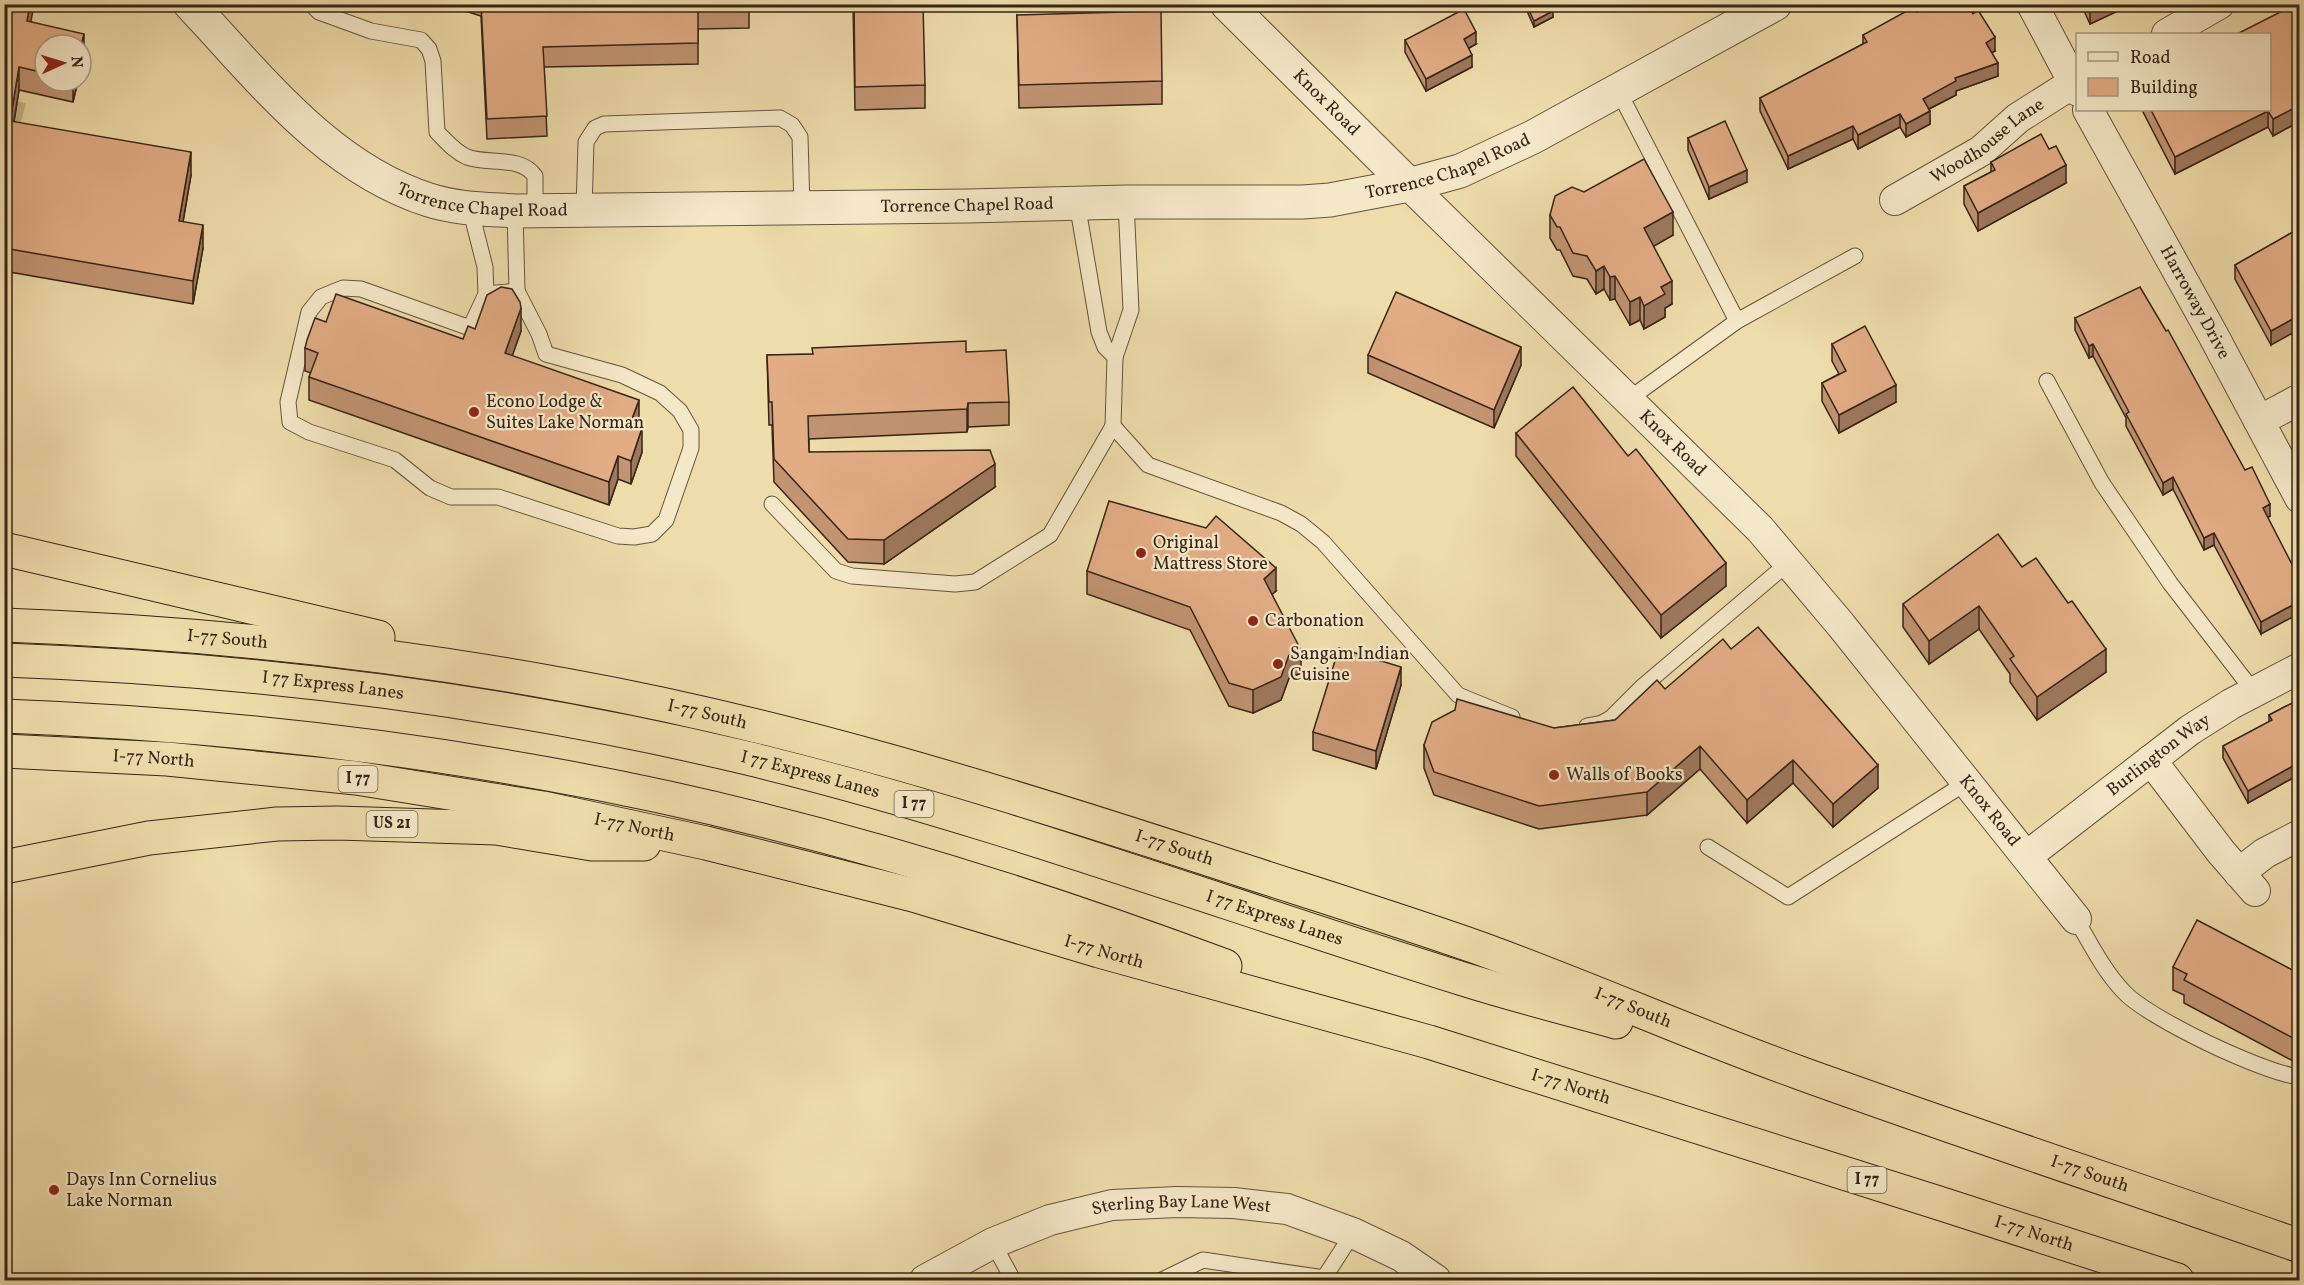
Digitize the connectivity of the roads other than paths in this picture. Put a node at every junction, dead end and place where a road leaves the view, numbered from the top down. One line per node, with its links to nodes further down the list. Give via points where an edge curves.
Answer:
1 (190, 4): 15 (street, Torrence Chapel Road, via 327,145 384,181 429,200)
2 (311, 4): 18 (lane, via 319,12 371,31 421,40 433,60 437,132 468,157 520,164 532,172 535,176)
3 (1227, 4): 11 (street, Knox Road)
4 (1775, 4): 9 (street, Torrence Chapel Road)
5 (2032, 4): 8 (street)
6 (2219, 4): 7 (street)
7 (2168, 33)
8 (2076, 84): 12 (street, Woodhouse Lane, via 2018,118 1981,151)
9 (1618, 90): 11 (street, Torrence Chapel Road, via 1533,137 1460,171); 22 (lane)
10 (2089, 111): 27 (street, Harroway Drive)
11 (1409, 185): 13 (street, Torrence Chapel Road, via 1303,202); 25 (street, Knox Road)
12 (1895, 200)
13 (1126, 202): 14 (street, Torrence Chapel Road); 23 (lane, via 1131,310)
14 (1077, 203): 16 (street, Torrence Chapel Road); 23 (lane, via 1099,332 1105,347)
15 (470, 208): 18 (street, Torrence Chapel Road); 21 (lane, via 485,267)
16 (802, 208): 17 (street, Torrence Chapel Road); 17 (lane, via 800,137 780,117 604,124 595,128 586,142)
17 (584, 210): 18 (street, Torrence Chapel Road)
18 (525, 211): 20 (lane)
19 (1855, 256): 22 (lane)
20 (517, 291): 21 (lane); 21 (lane, via 546,354 622,375 660,393 680,411 691,430 691,448 666,520 652,534 618,536 498,497 451,497 430,488 395,460 290,422 288,402 309,312 321,297 343,288 361,289 470,328)
21 (486, 294)
22 (1737, 321): 25 (lane)
23 (1115, 357): 28 (lane)
24 (2047, 381): 37 (lane, via 2102,483 2170,583)
25 (1629, 399): 32 (street, Knox Road, via 1760,529)
26 (2300, 399): 27 (street)
27 (2259, 421): 29 (street, Harroway Drive)
28 (1113, 426): 30 (lane, via 1050,535 975,582 864,577 836,571); 39 (lane, via 1148,465 1281,513 1301,524 1323,542 1458,695)
29 (2300, 498)
30 (772, 504)
31 (4, 549): 36 (highway)
32 (1787, 564): 40 (lane, via 1641,687 1611,718); 43 (street, Knox Road)
33 (4, 625): 36 (highway, I-77 South / I 77, via 274,643 372,654)
34 (4, 660): 51 (highway, I 77 Express Lanes / I 77, via 174,668 367,688 560,718 750,759 938,810 1466,980)
35 (2300, 668): 37 (street, Burlington Way)
36 (566, 685): 51 (highway, I-77 South / I 77, via 758,726 1094,823 1477,947)
37 (2254, 692): 42 (street, Burlington Way, via 2190,730)
38 (4, 716): 50 (highway, I 77, via 170,725 360,744 550,774 701,806 922,865 1108,922)
39 (1528, 723)
40 (1574, 728)
41 (4, 751): 45 (highway, I-77 North / I 77, via 167,759 356,778 543,808)
42 (2151, 760): 44 (street, via 2247,882 2265,853); 47 (street, Burlington Way)
43 (1967, 782): 46 (lane, via 1788,897); 47 (street, Knox Road)
44 (2300, 835)
45 (706, 843): 48 (highway, US 21, via 592,844 496,828 277,824 149,838); 50 (highway, I-77 North / I 77, via 914,895 1099,951)
46 (1708, 847)
47 (2027, 856): 49 (street, Knox Road)
48 (4, 867)
49 (2076, 920): 52 (lane, via 2105,970 2125,994 2149,1012 2240,1057)
50 (1429, 1042): 60 (highway, I-77 North / I 77)
51 (1797, 1072): 55 (highway, I-77 South / I 77)
52 (2300, 1077)
53 (1353, 1233): 54 (street, Sterling Bay Lane West, via 1287,1209 1177,1202 1112,1205 1050,1220); 58 (lane, via 1324,1278 1203,1260); 59 (street, Sterling Bay Lane West, via 1401,1256)
54 (993, 1243): 56 (street, Sterling Bay Lane West); 57 (lane)
55 (2300, 1246)
56 (925, 1281)
57 (1013, 1281)
58 (1162, 1281)
59 (1436, 1281)
60 (2176, 1281)

